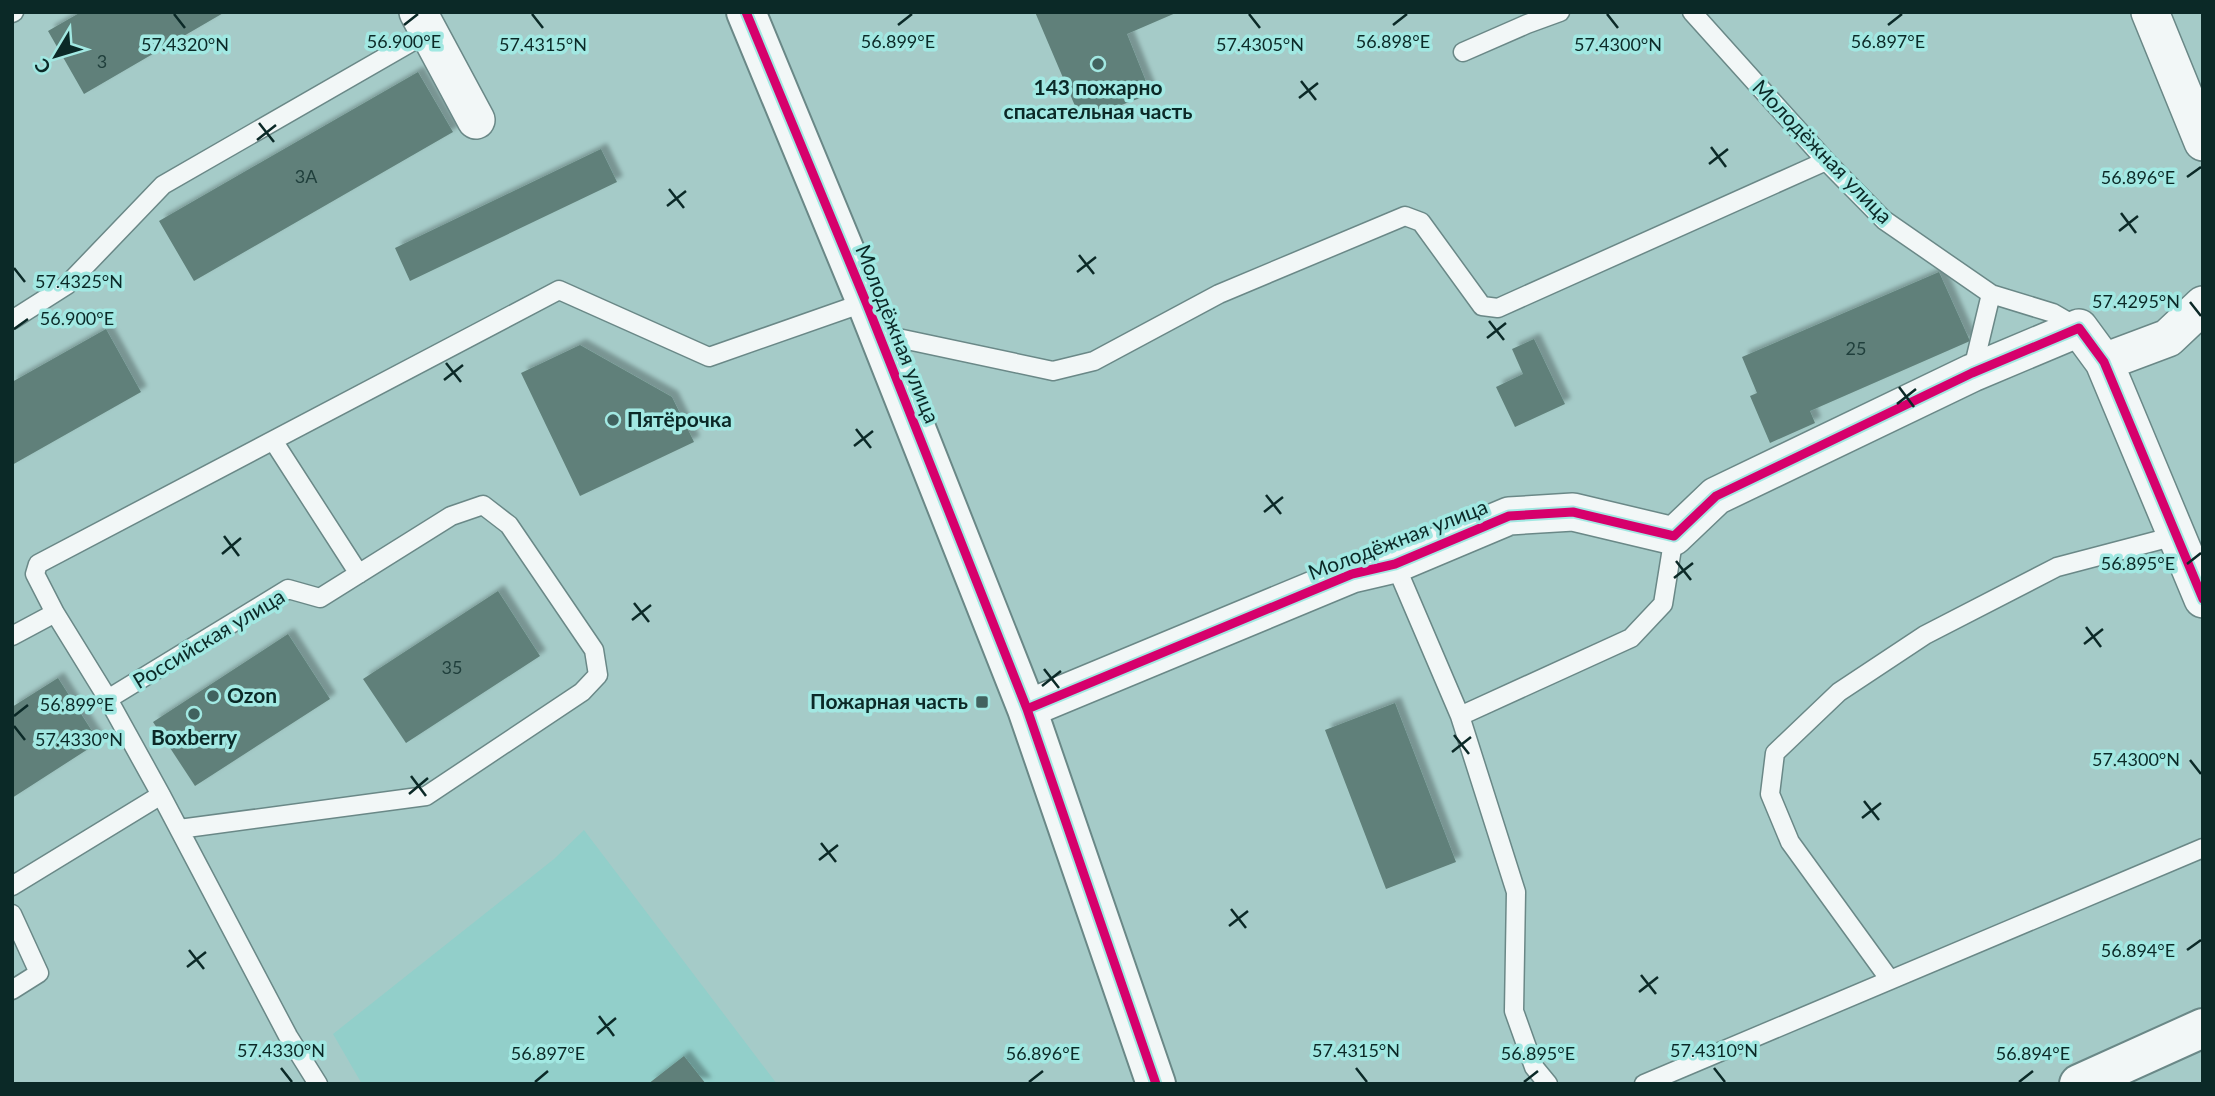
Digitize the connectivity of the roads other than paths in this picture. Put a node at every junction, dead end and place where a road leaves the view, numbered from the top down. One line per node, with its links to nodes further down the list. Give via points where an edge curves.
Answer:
1 (746, 12): 12 (street, Молодёжная улица)
2 (1560, 12): 6 (lane)
3 (1692, 12): 9 (lane, Молодёжная улица)
4 (2150, 12): 8 (street)
5 (423, 22): 7 (street); 13 (lane, via 163,185 67,285)
6 (1463, 52)
7 (476, 120)
8 (2203, 142)
9 (1826, 161): 10 (lane, Молодёжная улица, via 1884,220); 12 (lane, via 1498,308 1482,306 1421,222 1405,216 1219,294 1094,361 1053,370)
10 (1991, 294): 14 (lane, Молодёжная улица, via 2053,313); 16 (lane)
11 (2203, 305): 15 (street, via 2168,338)
12 (872, 318): 17 (lane, Российская улица, via 709,357 559,290); 26 (street, Молодёжная улица)
13 (12, 320)
14 (2079, 328): 15 (street, Молодёжная улица); 16 (street)
15 (2104, 362): 19 (street, Молодёжная улица)
16 (1972, 373): 18 (street, via 1716,496)
17 (274, 442): 21 (lane); 23 (lane, Российская улица, via 38,564 35,574)
18 (1674, 536): 20 (street, Молодёжная улица, via 1573,512 1509,516); 27 (lane, via 1663,604 1631,638)
19 (2175, 536): 22 (street, Молодёжная улица); 33 (lane, via 2057,567 1925,635 1839,692 1774,753 1770,794 1790,842)
20 (1395, 564): 26 (street, Молодёжная улица, via 1352,574); 27 (lane)
21 (359, 574): 25 (lane, Российская улица, via 320,598 288,589); 29 (lane, Российская улица, via 451,516 483,505 509,525 594,650 598,675 582,692 426,796)
22 (2203, 598)
23 (55, 612): 24 (lane); 25 (lane, Российская улица)
24 (12, 636)
25 (108, 699): 28 (lane)
26 (1027, 709): 37 (street, Молодёжная улица)
27 (1460, 716): 38 (lane, via 1516,892 1514,1011 1534,1067)
28 (161, 795): 29 (lane); 31 (lane)
29 (179, 829): 36 (lane)
30 (2203, 848): 33 (lane)
31 (12, 886)
32 (12, 914): 34 (lane, via 39,973)
33 (1890, 980): 39 (lane)
34 (12, 990)
35 (2203, 1028): 40 (street)
36 (318, 1084)
37 (1156, 1084)
38 (1548, 1084)
39 (1644, 1084)
40 (2079, 1084)

